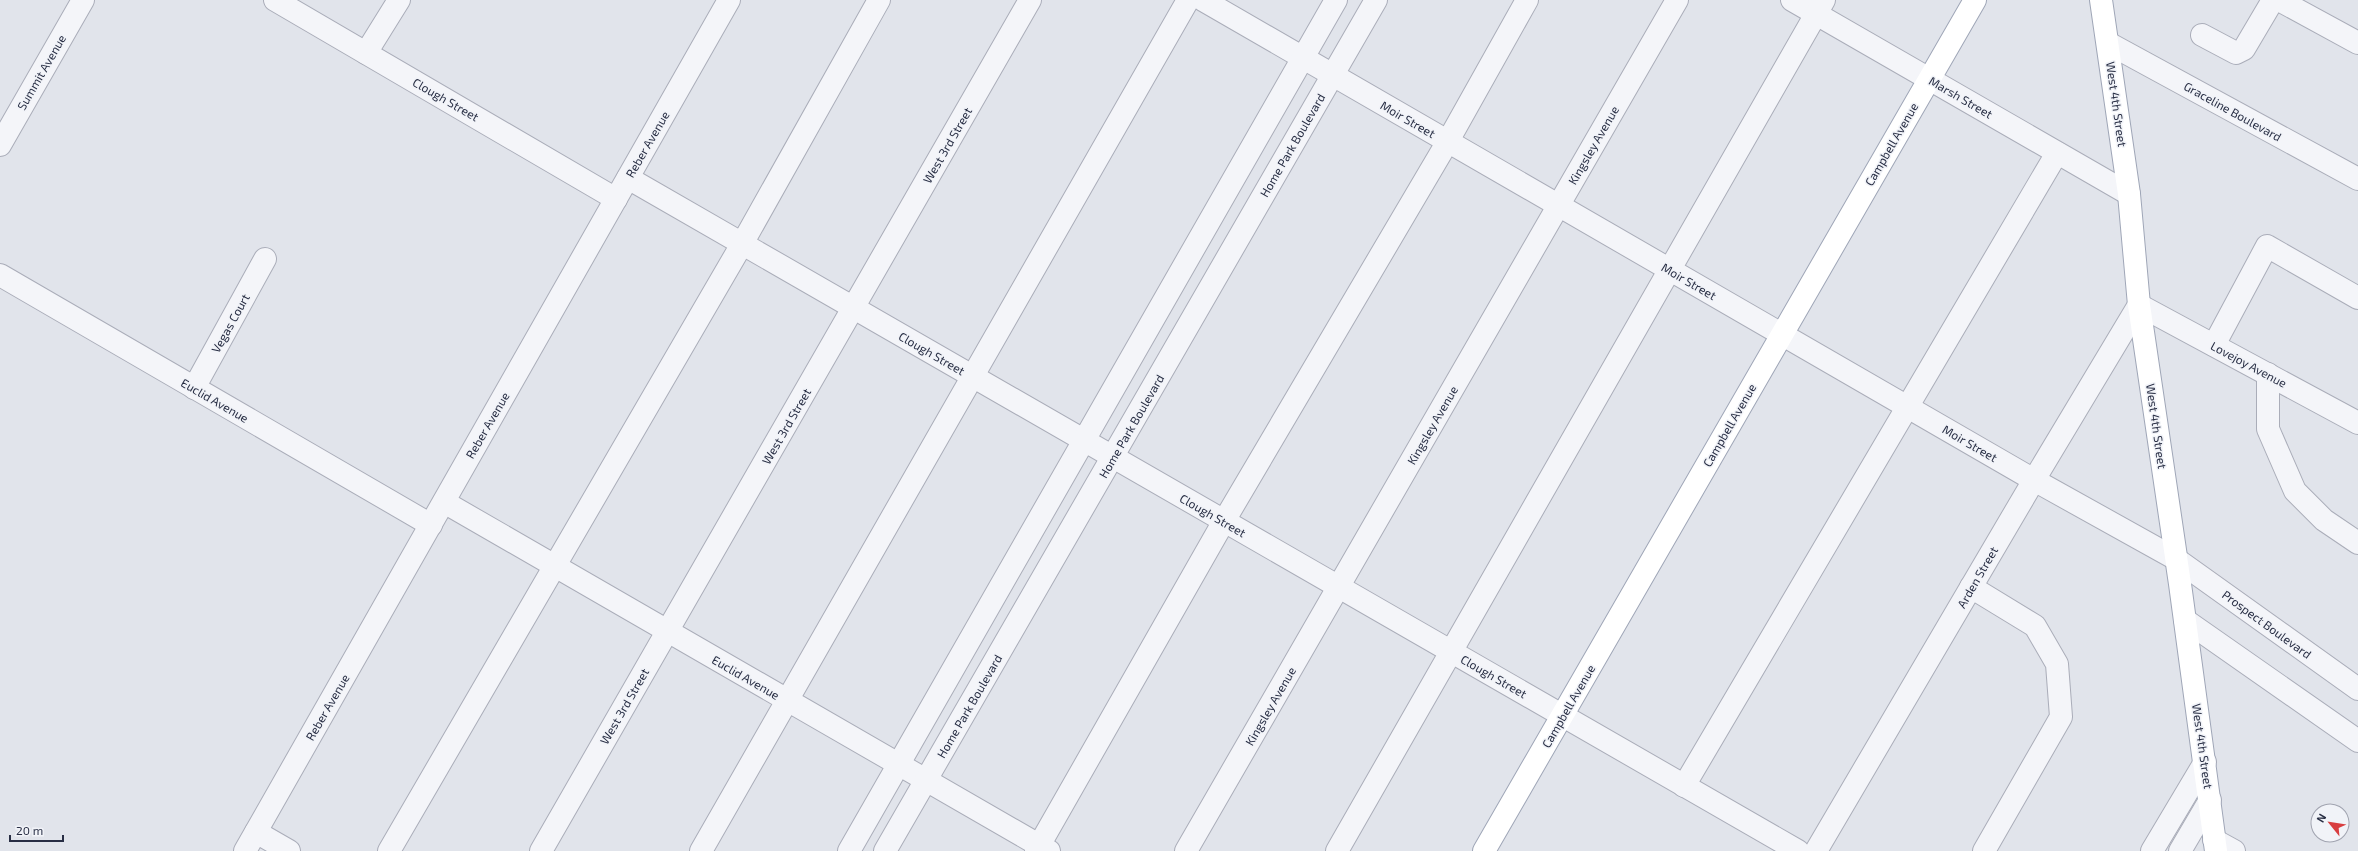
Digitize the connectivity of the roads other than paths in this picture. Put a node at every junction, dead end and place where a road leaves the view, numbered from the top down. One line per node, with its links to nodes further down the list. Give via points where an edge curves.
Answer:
1 (82, 0): 28 (street, Summit Avenue)
2 (275, 0): 23 (street, Clough Street)
3 (399, 0): 23 (street)
4 (729, 0): 30 (street, Reber Avenue)
5 (880, 0): 35 (street)
6 (1030, 0): 41 (street, West 3rd Street)
7 (1188, 0): 45 (street)
8 (1203, 0): 24 (street, Moir Street)
9 (1336, 0): 24 (street)
10 (1376, 0): 25 (street, Home Park Boulevard)
11 (1527, 0): 27 (street)
12 (1677, 0): 34 (street, Kingsley Avenue)
13 (1792, 0): 19 (street, Marsh Street)
14 (1975, 0): 26 (main road, Campbell Avenue)
15 (2101, 0): 21 (main road, West 4th Street)
16 (2107, 0): 21 (main road)
17 (2273, 0): 20 (street, via 2244,49 2236,53)
18 (2279, 0): 22 (street)
19 (1820, 7): 26 (street, Marsh Street); 37 (street)
20 (2202, 35)
21 (2108, 43): 31 (street, Graceline Boulevard); 32 (main road, West 4th Street)
22 (2358, 43)
23 (366, 53): 33 (street, Clough Street)
24 (1303, 58): 25 (street, Moir Street); 49 (street)
25 (1333, 75): 27 (street, Moir Street); 50 (street, Home Park Boulevard)
26 (1929, 79): 29 (street, Marsh Street); 42 (main road, Campbell Avenue)
27 (1448, 141): 34 (street, Moir Street); 53 (street)
28 (0, 145)
29 (2057, 152): 32 (street, Marsh Street); 47 (street)
30 (628, 178): 33 (street, Reber Avenue); 35 (street, Clough Street)
31 (2358, 180)
32 (2129, 194): 40 (main road, West 4th Street)
33 (616, 199): 52 (street, Reber Avenue)
34 (1558, 205): 37 (street, Moir Street); 58 (street, Kingsley Avenue)
35 (742, 244): 41 (street, Clough Street); 57 (street)
36 (265, 259): 46 (street, Vegas Court)
37 (1669, 269): 42 (street, Moir Street); 62 (street)
38 (0, 275): 46 (street, Euclid Avenue)
39 (2358, 298): 43 (street, via 2267,246)
40 (2139, 305): 43 (street, Lovejoy Avenue); 51 (street, Arden Street); 56 (main road, West 4th Street)
41 (854, 308): 45 (street, Clough Street); 61 (street, West 3rd Street)
42 (1782, 334): 47 (street, Moir Street); 65 (main road, Campbell Avenue)
43 (2214, 345): 44 (street, Lovejoy Avenue)
44 (2268, 374): 48 (street, Lovejoy Avenue); 55 (street, via 2268,429 2295,491 2324,520)
45 (973, 377): 49 (street, Clough Street); 64 (street)
46 (194, 388): 54 (street, Euclid Avenue)
47 (1909, 407): 51 (street, Moir Street); 70 (street)
48 (2358, 423)
49 (1084, 440): 50 (street, Clough Street); 68 (street)
50 (1113, 457): 53 (street, Clough Street); 69 (street, Home Park Boulevard)
51 (2034, 480): 56 (street, Moir Street); 59 (street, Arden Street)
52 (444, 502): 54 (street, Reber Avenue); 57 (street, Euclid Avenue)
53 (1224, 521): 58 (street, Clough Street); 74 (street)
54 (431, 525): 72 (street, Reber Avenue)
55 (2358, 543)
56 (2176, 559): 60 (main road, West 4th Street); 63 (street, Prospect Boulevard)
57 (554, 566): 61 (street, Euclid Avenue); 77 (street)
58 (1339, 587): 62 (street, Clough Street); 82 (street, Kingsley Avenue)
59 (1971, 587): 86 (street, Arden Street); 87 (street, via 2035,626 2057,664 2061,717)
60 (2185, 620): 66 (street); 67 (main road, West 4th Street)
61 (667, 631): 64 (street, Euclid Avenue); 78 (street, West 3rd Street)
62 (1452, 652): 65 (street, Clough Street); 83 (street)
63 (2358, 689)
64 (788, 700): 68 (street, Euclid Avenue); 79 (street)
65 (1562, 716): 70 (street, Clough Street); 84 (main road, Campbell Avenue)
66 (2358, 741)
67 (2205, 762): 71 (main road, West 4th Street); 88 (street)
68 (898, 764): 69 (street, Euclid Avenue); 80 (street)
69 (926, 780): 74 (street, Euclid Avenue); 81 (street, Home Park Boulevard)
70 (1684, 786): 85 (street, Clough Street)
71 (2210, 800): 73 (main road, West 4th Street); 89 (street)
72 (256, 832): 75 (street, Reber Avenue); 76 (street)
73 (2215, 845): 90 (street)
74 (1041, 849)
75 (245, 851)
76 (289, 851)
77 (389, 851)
78 (541, 851)
79 (701, 851)
80 (849, 851)
81 (885, 851)
82 (1186, 851)
83 (1337, 851)
84 (1484, 851)
85 (1798, 851)
86 (1816, 851)
87 (1984, 851)
88 (2152, 851)
89 (2180, 851)
90 (2234, 851)

